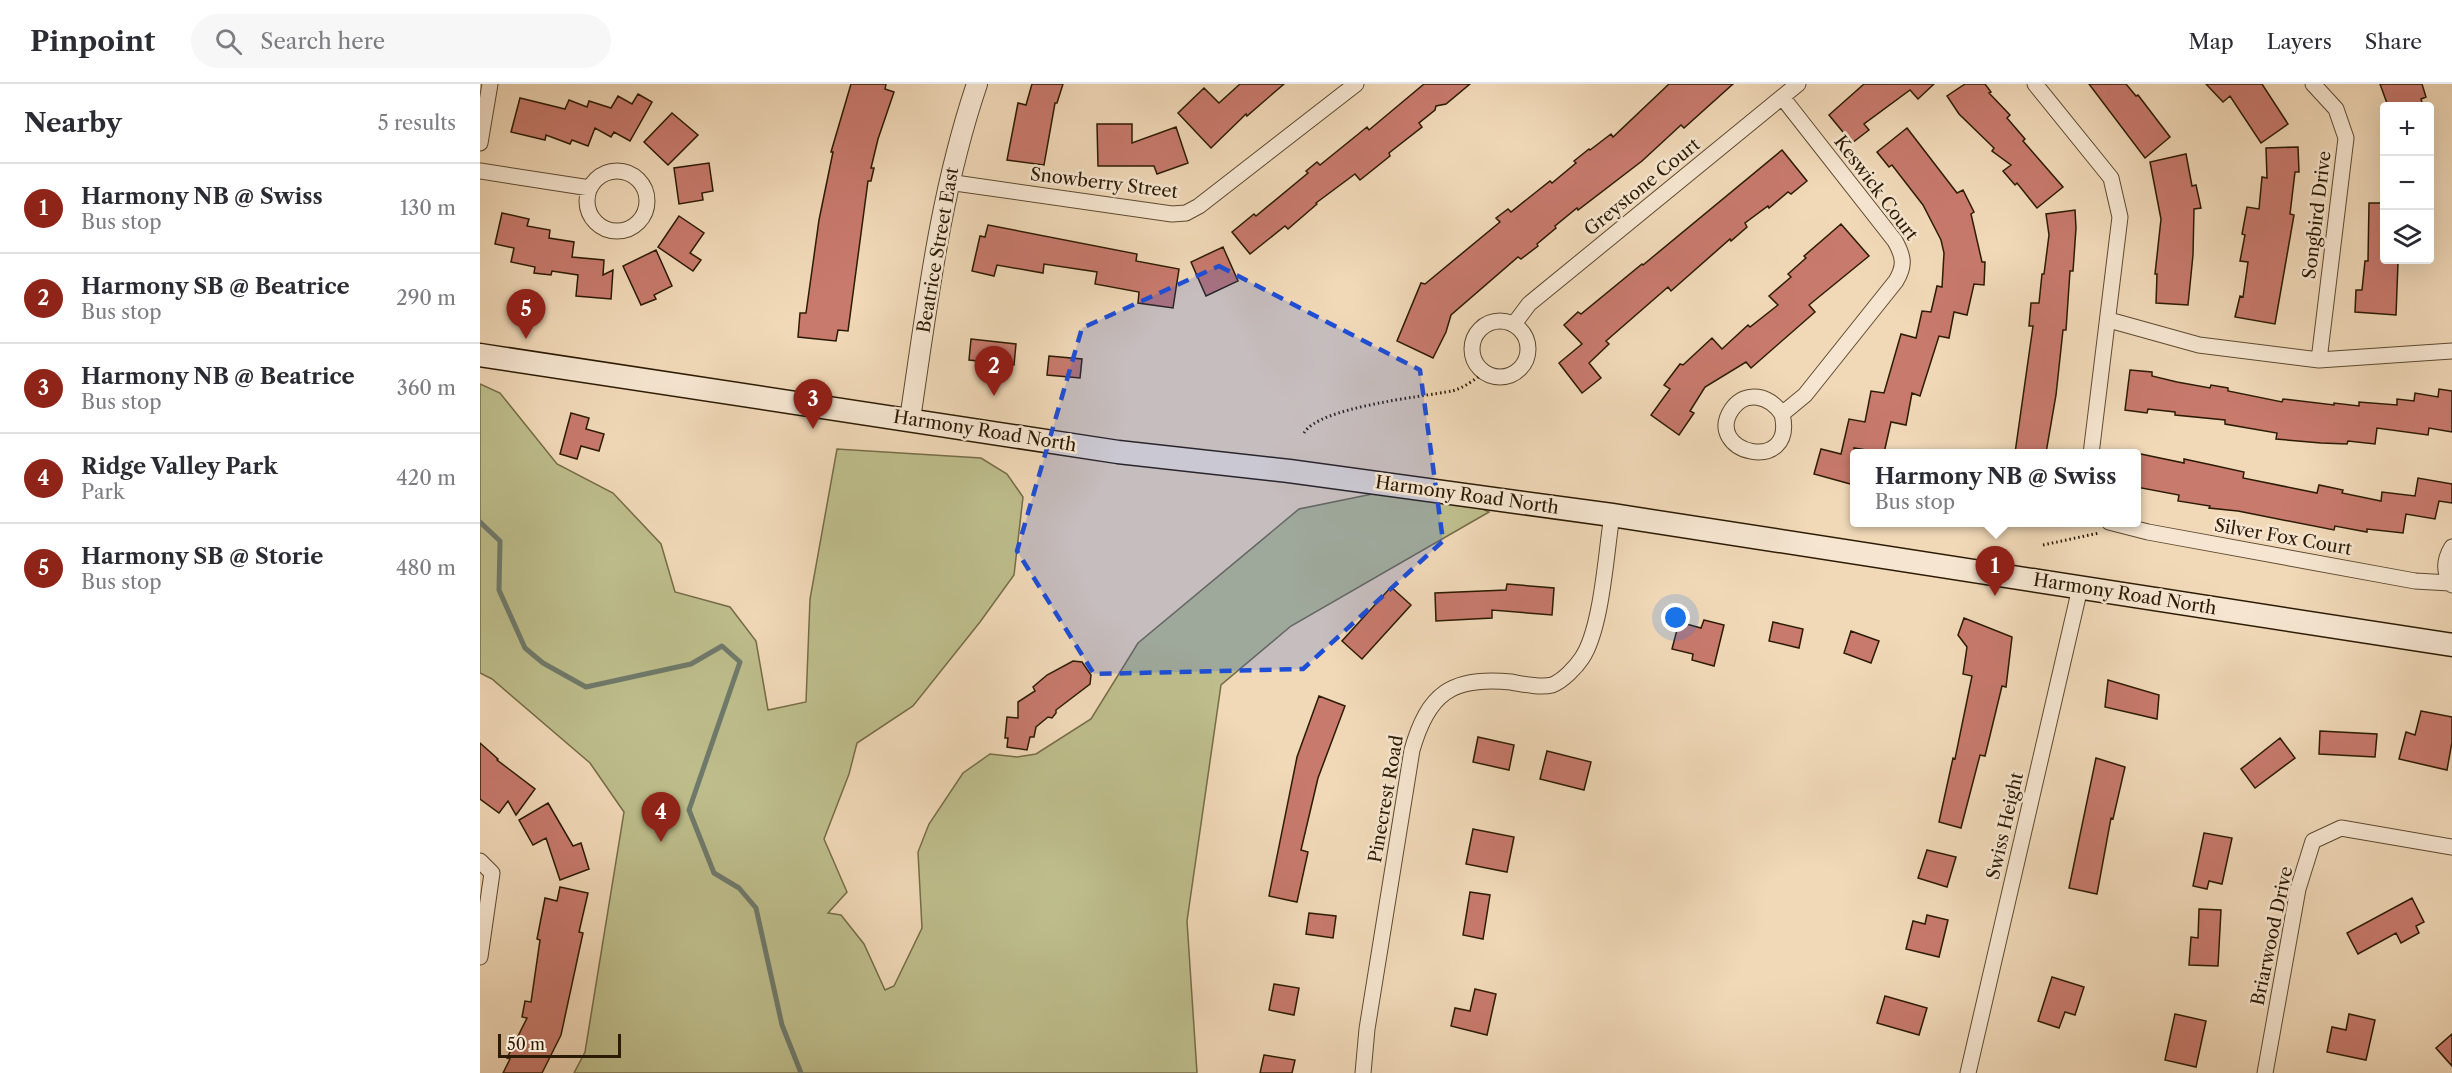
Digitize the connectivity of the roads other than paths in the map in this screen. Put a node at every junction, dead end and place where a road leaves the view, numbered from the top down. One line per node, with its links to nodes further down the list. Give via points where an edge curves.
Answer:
1 (490, 84): 8 (street)
2 (977, 84): 10 (street, Beatrice Street East)
3 (1356, 84): 10 (street, Snowberry Street, via 1186,213)
4 (1798, 84): 7 (street, Greystone Court)
5 (2035, 84): 12 (street, via 2111,178 2120,217)
6 (2313, 84): 16 (street, Songbird Drive, via 2336,110 2346,138)
7 (1782, 97): 13 (street, Greystone Court, via 1529,304); 17 (street, Keswick Court, via 1895,241 1902,254 1903,268 1804,395)
8 (480, 143)
9 (480, 171): 11 (street)
10 (948, 182): 18 (street, Beatrice Street East)
11 (590, 188)
12 (2109, 320): 16 (street, via 2199,345); 19 (street)
13 (1514, 324): 13 (street, via 1528,344 1522,367 1508,376 1484,373 1471,354 1477,331 1491,321)
14 (2452, 351): 16 (street)
15 (480, 355): 18 (main road, Harmony Road North)
16 (2319, 360)
17 (1782, 414)
18 (910, 419): 20 (main road, Harmony Road North, via 1118,452)
19 (2092, 449)
20 (1612, 515): 24 (main road, Harmony Road North); 29 (street, Pinecrest Road, via 1592,634 1583,657 1568,674 1552,685 1489,680 1446,691 1430,706 1419,727 1412,750)
21 (2112, 527): 23 (street, Silver Fox Court, via 2415,581)
22 (2452, 547): 23 (street, Silver Fox Court, via 2445,564)
23 (2451, 584)
24 (2080, 588): 25 (main road, Harmony Road North); 30 (street, Swiss Height)
25 (2452, 645)
26 (2452, 847): 31 (street, Briarwood Drive, via 2341,828 2313,841 2298,889)
27 (480, 861): 28 (street, via 492,873)
28 (480, 957)
29 (1363, 1073)
30 (1968, 1073)
31 (2265, 1073)

